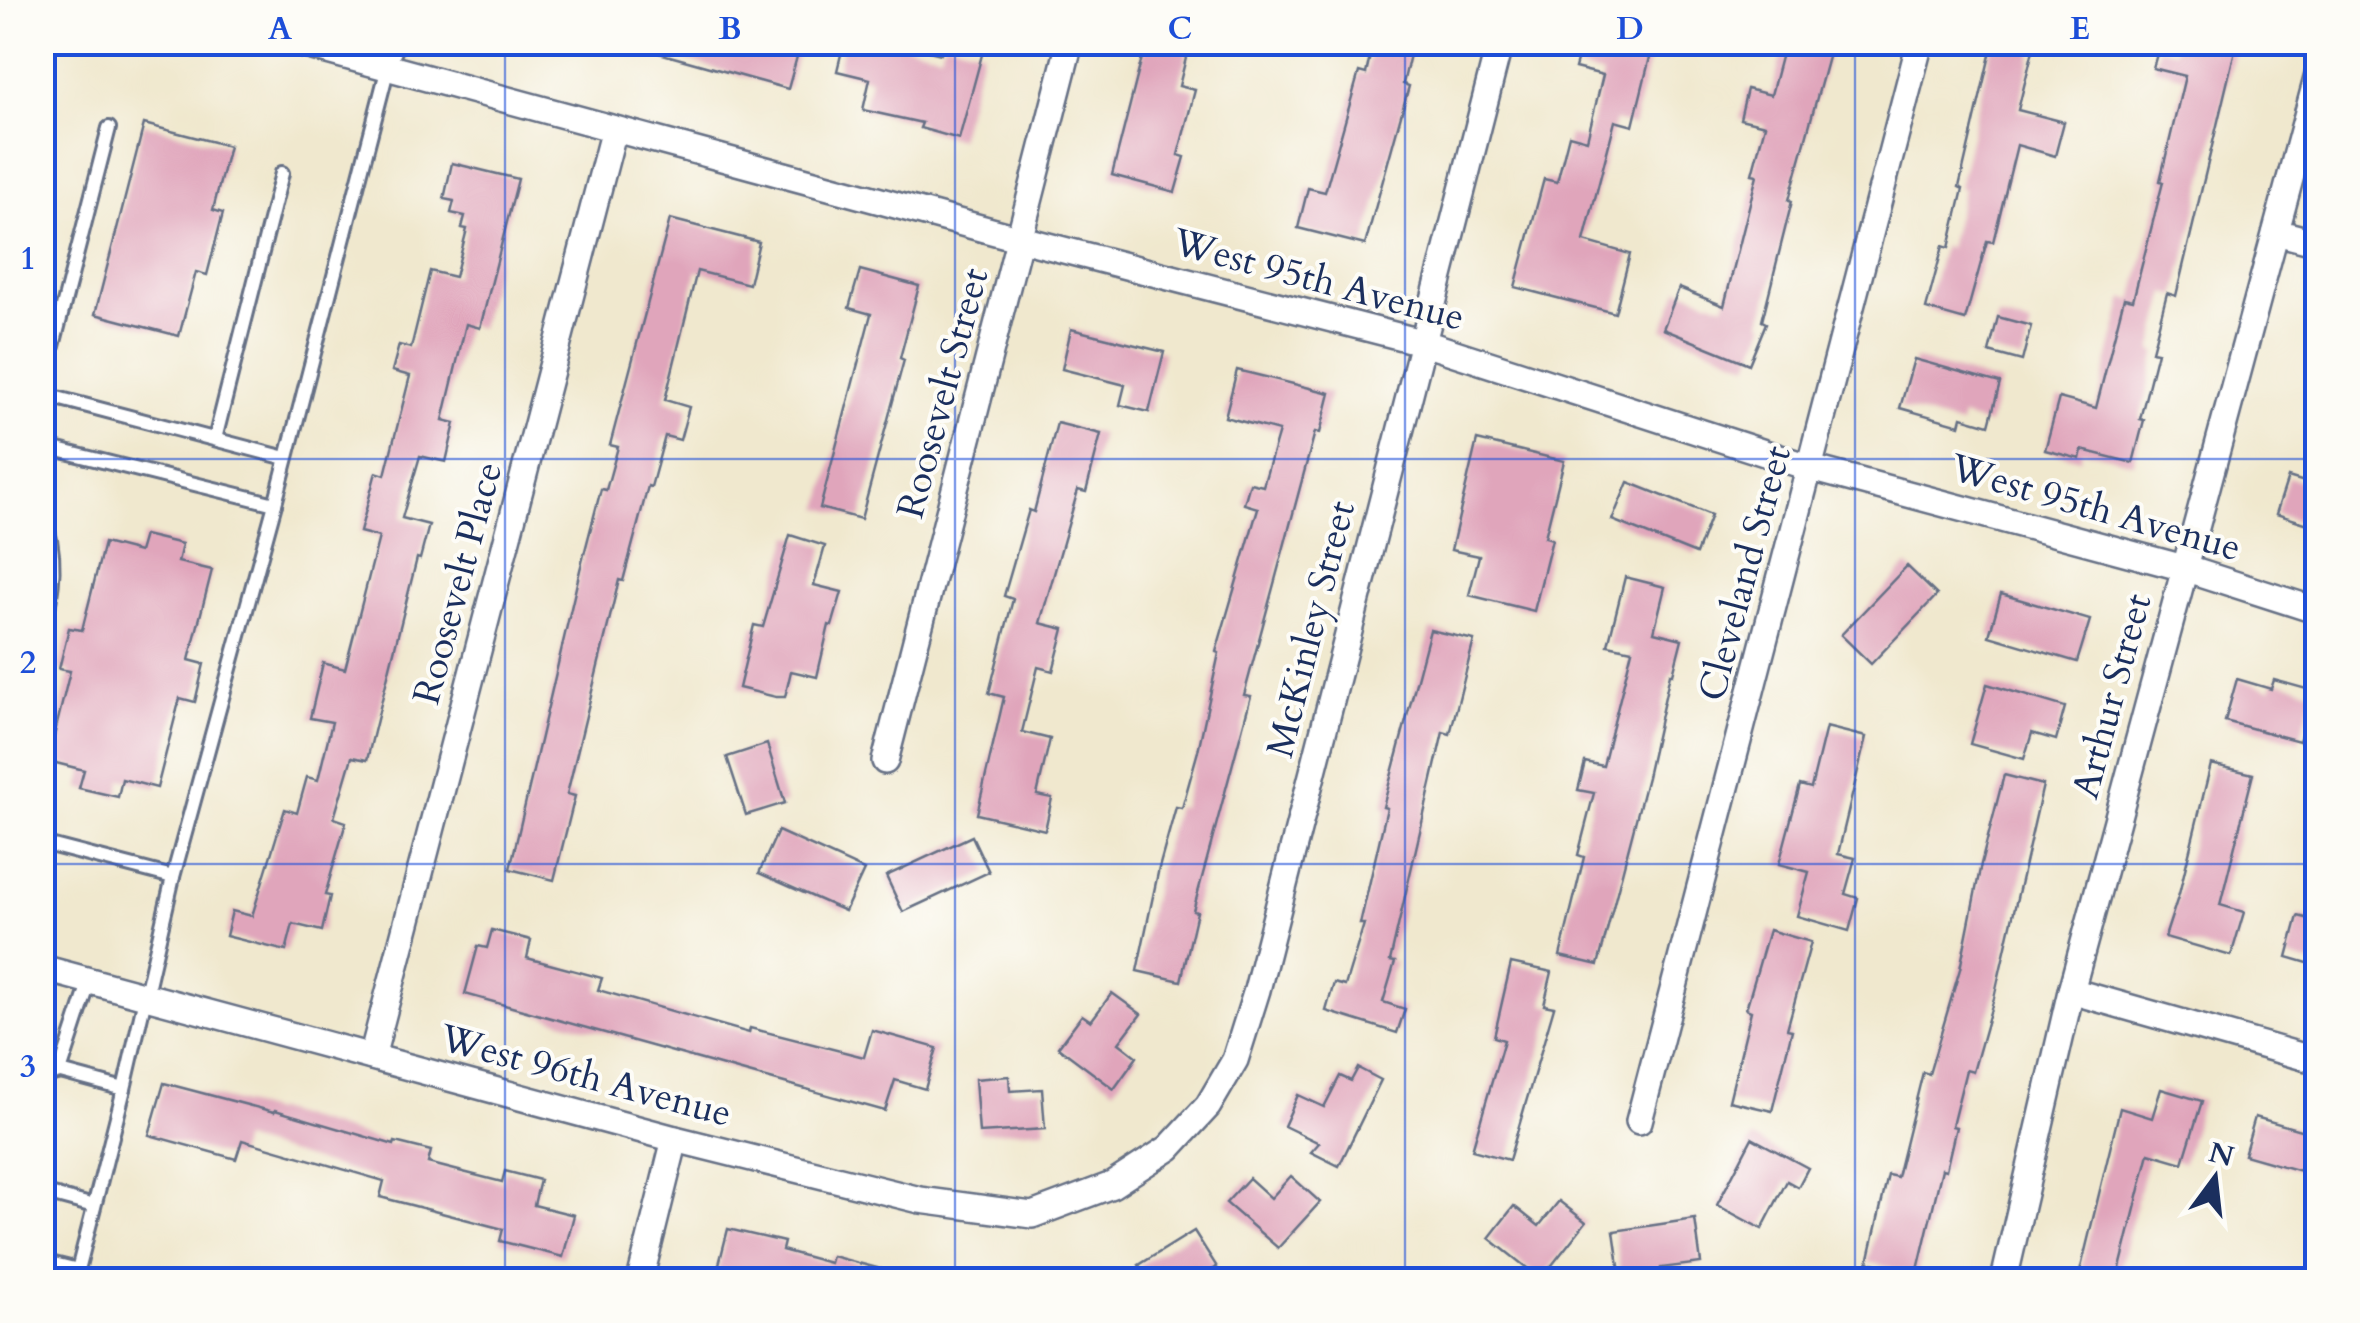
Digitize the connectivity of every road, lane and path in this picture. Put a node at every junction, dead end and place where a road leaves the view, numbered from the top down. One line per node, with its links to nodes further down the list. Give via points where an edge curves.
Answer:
1 (294, 42): 6 (street, West 95th Avenue)
2 (399, 42): 7 (lane)
3 (1070, 42): 13 (street, Roosevelt Street)
4 (1500, 42): 15 (street, McKinley Street)
5 (1920, 42): 20 (street, Cleveland Street)
6 (322, 46): 7 (street, West 95th Avenue)
7 (388, 67): 10 (street, West 95th Avenue); 19 (lane)
8 (2318, 76): 12 (street, Arthur Street)
9 (109, 128): 16 (lane)
10 (614, 129): 13 (street, West 95th Avenue); 33 (street, Roosevelt Place)
11 (282, 173): 17 (lane)
12 (2276, 232): 14 (street); 23 (street, Arthur Street)
13 (1021, 239): 15 (street, West 95th Avenue); 26 (street, Roosevelt Street)
14 (2318, 243)
15 (1421, 342): 20 (street, West 95th Avenue); 41 (street, McKinley Street, via 1235,1060 1208,1106 1169,1148)
16 (42, 392): 17 (lane)
17 (216, 439): 19 (lane)
18 (42, 446): 21 (lane)
19 (286, 458): 21 (lane)
20 (1811, 468): 23 (street, West 95th Avenue); 39 (street, Cleveland Street)
21 (275, 504): 28 (lane)
22 (42, 511): 25 (lane, via 55,574)
23 (2184, 568): 24 (street, West 95th Avenue); 31 (street, Arthur Street)
24 (2318, 611)
25 (42, 633)
26 (884, 761)
27 (42, 843): 28 (lane)
28 (173, 876): 32 (lane)
29 (42, 968): 30 (street, West 96th Avenue)
30 (90, 980): 32 (street, West 96th Avenue); 36 (lane)
31 (2071, 991): 34 (street); 47 (street, Arthur Street)
32 (146, 993): 33 (street, West 96th Avenue); 38 (lane)
33 (372, 1057): 40 (street, West 96th Avenue)
34 (2318, 1060)
35 (42, 1067): 36 (lane)
36 (60, 1072): 37 (lane); 38 (lane)
37 (42, 1077)
38 (124, 1090): 43 (lane)
39 (1639, 1121)
40 (674, 1139): 41 (street, West 96th Avenue, via 920,1200 1032,1215); 46 (street)
41 (1112, 1185)
42 (42, 1192): 43 (lane)
43 (94, 1206): 45 (lane)
44 (42, 1261): 45 (lane)
45 (76, 1275)
46 (640, 1280)
47 (2004, 1280)

